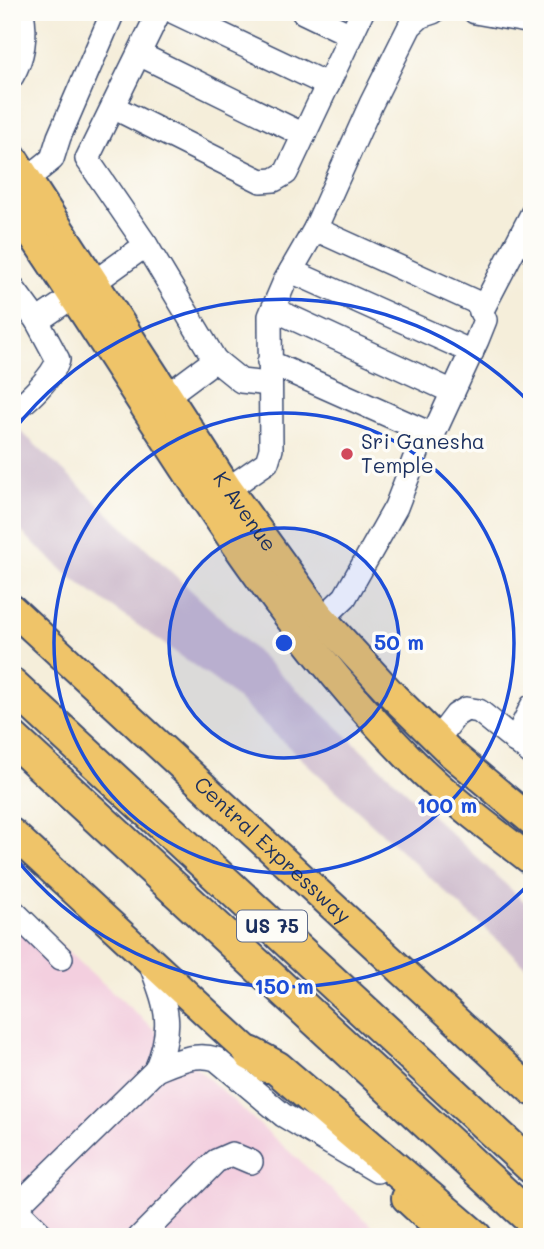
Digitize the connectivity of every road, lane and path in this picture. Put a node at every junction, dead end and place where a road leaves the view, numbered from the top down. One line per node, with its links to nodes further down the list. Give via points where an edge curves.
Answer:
1 (22, 12): 12 (lane, via 26,32 19,66)
2 (114, 12): 16 (lane, via 52,159)
3 (159, 12): 11 (lane)
4 (174, 12): 13 (lane)
5 (303, 12): 10 (lane)
6 (362, 12): 10 (lane)
7 (433, 12): 19 (lane, via 410,26)
8 (475, 12): 9 (lane)
9 (532, 22)
10 (351, 35): 13 (lane)
11 (139, 54): 14 (lane); 15 (lane)
12 (12, 76)
13 (328, 85): 15 (lane)
14 (113, 107): 15 (lane, via 261,181 286,173); 20 (lane, via 87,159)
15 (304, 135)
16 (20, 167): 22 (main road, K Avenue)
17 (14, 212): 22 (main road, K Avenue)
18 (532, 214): 25 (lane)
19 (315, 229): 21 (lane); 25 (lane, via 478,303)
20 (146, 244): 22 (lane); 28 (lane)
21 (291, 271): 24 (lane); 27 (lane)
22 (85, 288): 26 (lane); 31 (main road, K Avenue); 44 (main road, K Avenue, via 208,505 313,649 414,763)
23 (15, 297): 26 (lane)
24 (273, 309): 29 (lane); 30 (lane)
25 (481, 312): 27 (lane, via 485,320)
26 (37, 321): 32 (lane, via 58,360 55,370)
27 (472, 352): 30 (lane)
28 (215, 360): 29 (lane, via 241,381); 31 (lane)
29 (269, 373): 33 (lane); 34 (lane, via 271,449 267,462)
30 (453, 392): 33 (lane, via 433,435)
31 (168, 395): 34 (main road, K Avenue)
32 (12, 409)
33 (425, 432): 36 (lane, via 396,507 345,597)
34 (228, 489): 36 (main road, K Avenue)
35 (12, 609): 50 (main road, Central Expressway)
36 (323, 618): 40 (main road, K Avenue)
37 (12, 685): 52 (highway, US 75)
38 (532, 706): 41 (lane)
39 (12, 738): 55 (highway, US 75)
40 (437, 740): 41 (lane, via 466,709 479,711); 42 (main road, K Avenue)
41 (523, 747)
42 (532, 821)
43 (12, 833): 47 (main road)
44 (532, 861)
45 (12, 910): 46 (lane)
46 (61, 958)
47 (150, 962): 48 (main road); 49 (lane, via 168,1026)
48 (251, 1054): 53 (main road); 59 (highway, via 278,1068)
49 (156, 1070): 53 (lane, via 184,1059 216,1059 283,1115); 54 (lane)
50 (532, 1091)
51 (251, 1162): 57 (lane, via 232,1154 216,1161)
52 (532, 1167)
53 (377, 1171): 58 (main road)
54 (13, 1208): 56 (lane)
55 (532, 1220)
56 (44, 1237)
57 (140, 1237)
58 (448, 1237)
59 (475, 1237)

